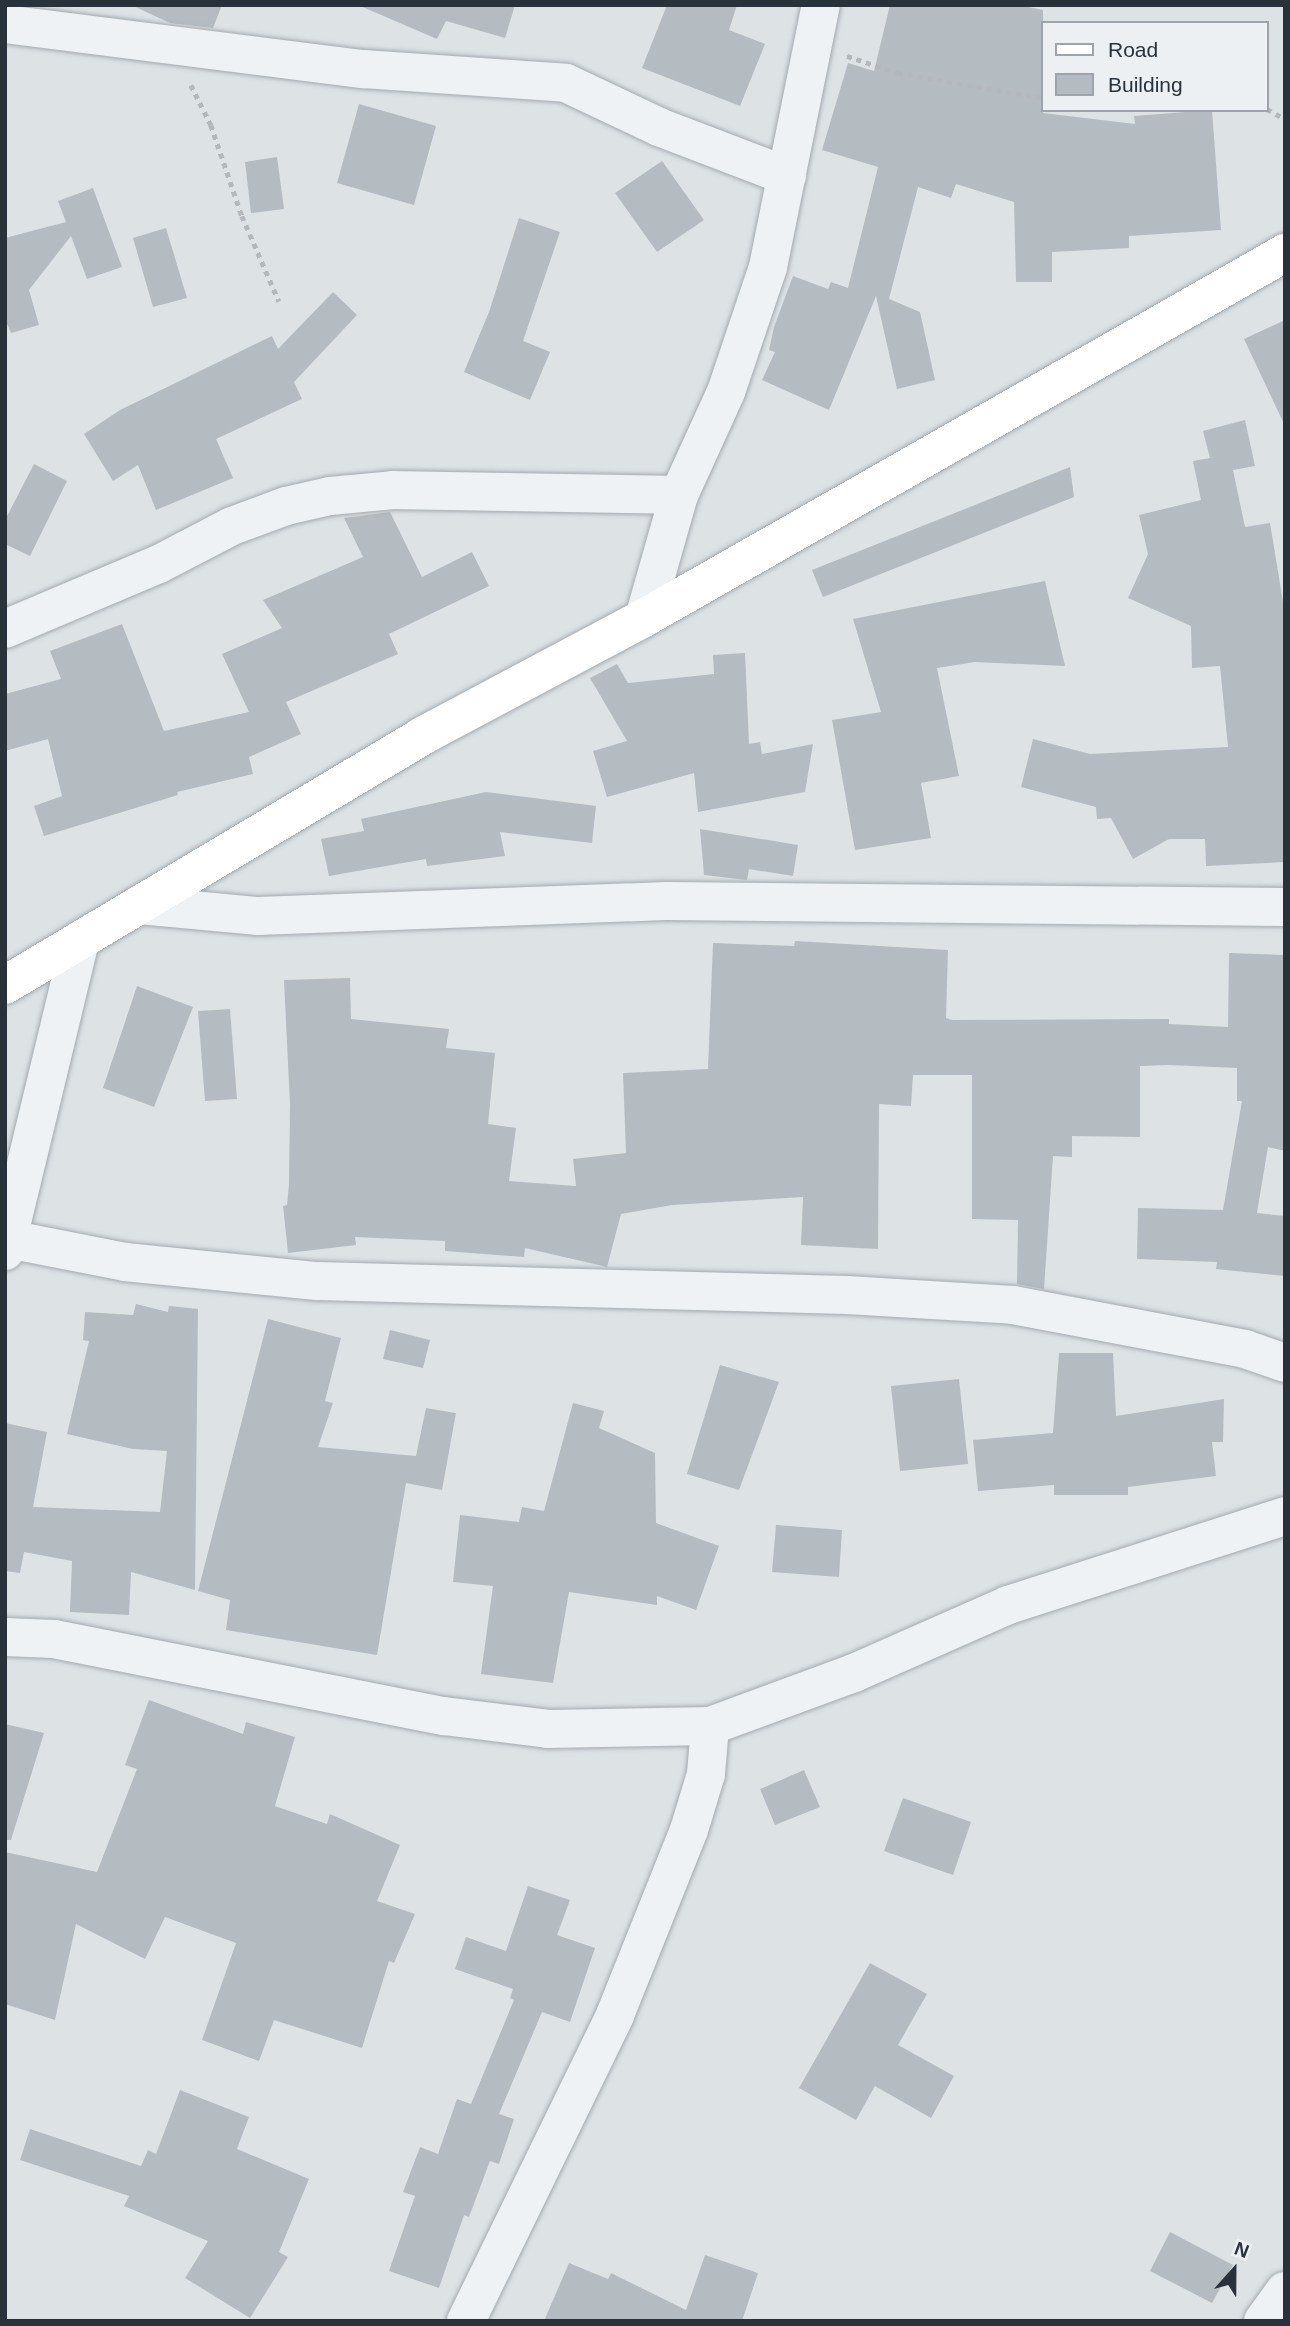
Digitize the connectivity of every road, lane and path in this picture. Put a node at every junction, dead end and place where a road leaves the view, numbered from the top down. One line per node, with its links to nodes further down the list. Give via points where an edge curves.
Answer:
1 (821, 5): 4 (street)
2 (5, 24): 3 (street)
3 (170, 44): 8 (street, via 363,69 566,83 659,127); 10 (path, via 211,125 242,215)
4 (813, 45): 5 (path, via 898,73); 8 (street)
5 (1042, 98)
6 (1269, 110): 7 (path)
7 (1285, 119)
8 (786, 176): 11 (street, via 768,267 739,356)
9 (1285, 253): 12 (main road)
10 (279, 301)
11 (679, 495): 12 (street); 13 (street, via 393,489 330,496 232,526 159,564)
12 (644, 618): 14 (main road, via 422,736)
13 (5, 629)
14 (139, 905): 15 (street, via 258,916 666,901); 16 (main road)
15 (1285, 907)
16 (80, 940): 17 (main road); 18 (street)
17 (5, 985)
18 (7, 1245): 19 (street, via 317,1281 847,1295 1013,1305 1245,1349)
19 (1285, 1363)
20 (1285, 1516): 22 (street, via 1008,1605 854,1673)
21 (5, 1636): 22 (street, via 54,1639 444,1716 548,1729)
22 (710, 1726): 24 (street, via 706,1774 689,1830 615,2015)
23 (1285, 2291): 25 (street)
24 (466, 2321)
25 (1263, 2321)

